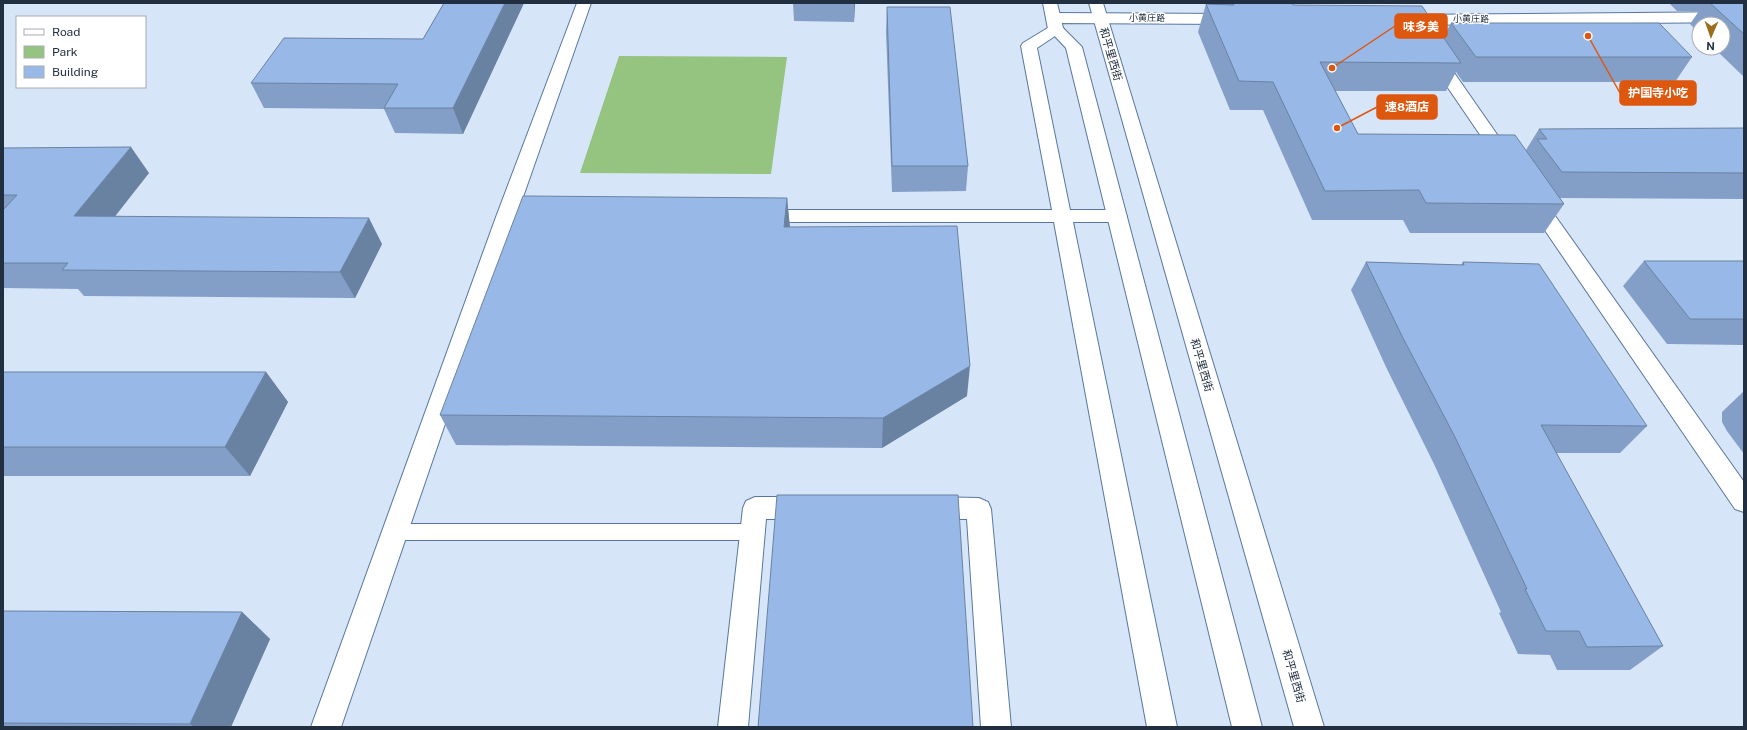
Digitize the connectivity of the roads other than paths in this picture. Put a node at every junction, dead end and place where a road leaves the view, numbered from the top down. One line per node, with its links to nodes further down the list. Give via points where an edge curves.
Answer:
1 (584, 3): 13 (street, via 514,217)
2 (1098, 10): 3 (street, 小黄庄路); 5 (street, 小黄庄路); 20 (street, 和平里西街)
3 (1053, 17): 9 (street, via 1074,47); 18 (street, via 1029,46)
4 (1744, 17): 7 (street, 小黄庄路)
5 (1246, 19)
6 (1386, 20): 7 (street, 小黄庄路)
7 (1409, 20): 10 (street)
8 (744, 216): 9 (street)
9 (1117, 216): 19 (street)
10 (1744, 502)
11 (827, 508): 14 (street, via 755,508)
12 (907, 508): 17 (street, via 979,509)
13 (394, 532): 14 (lane); 15 (street)
14 (753, 532): 16 (street)
15 (326, 727)
16 (733, 727)
17 (996, 727)
18 (1162, 727)
19 (1247, 727)
20 (1309, 727)

